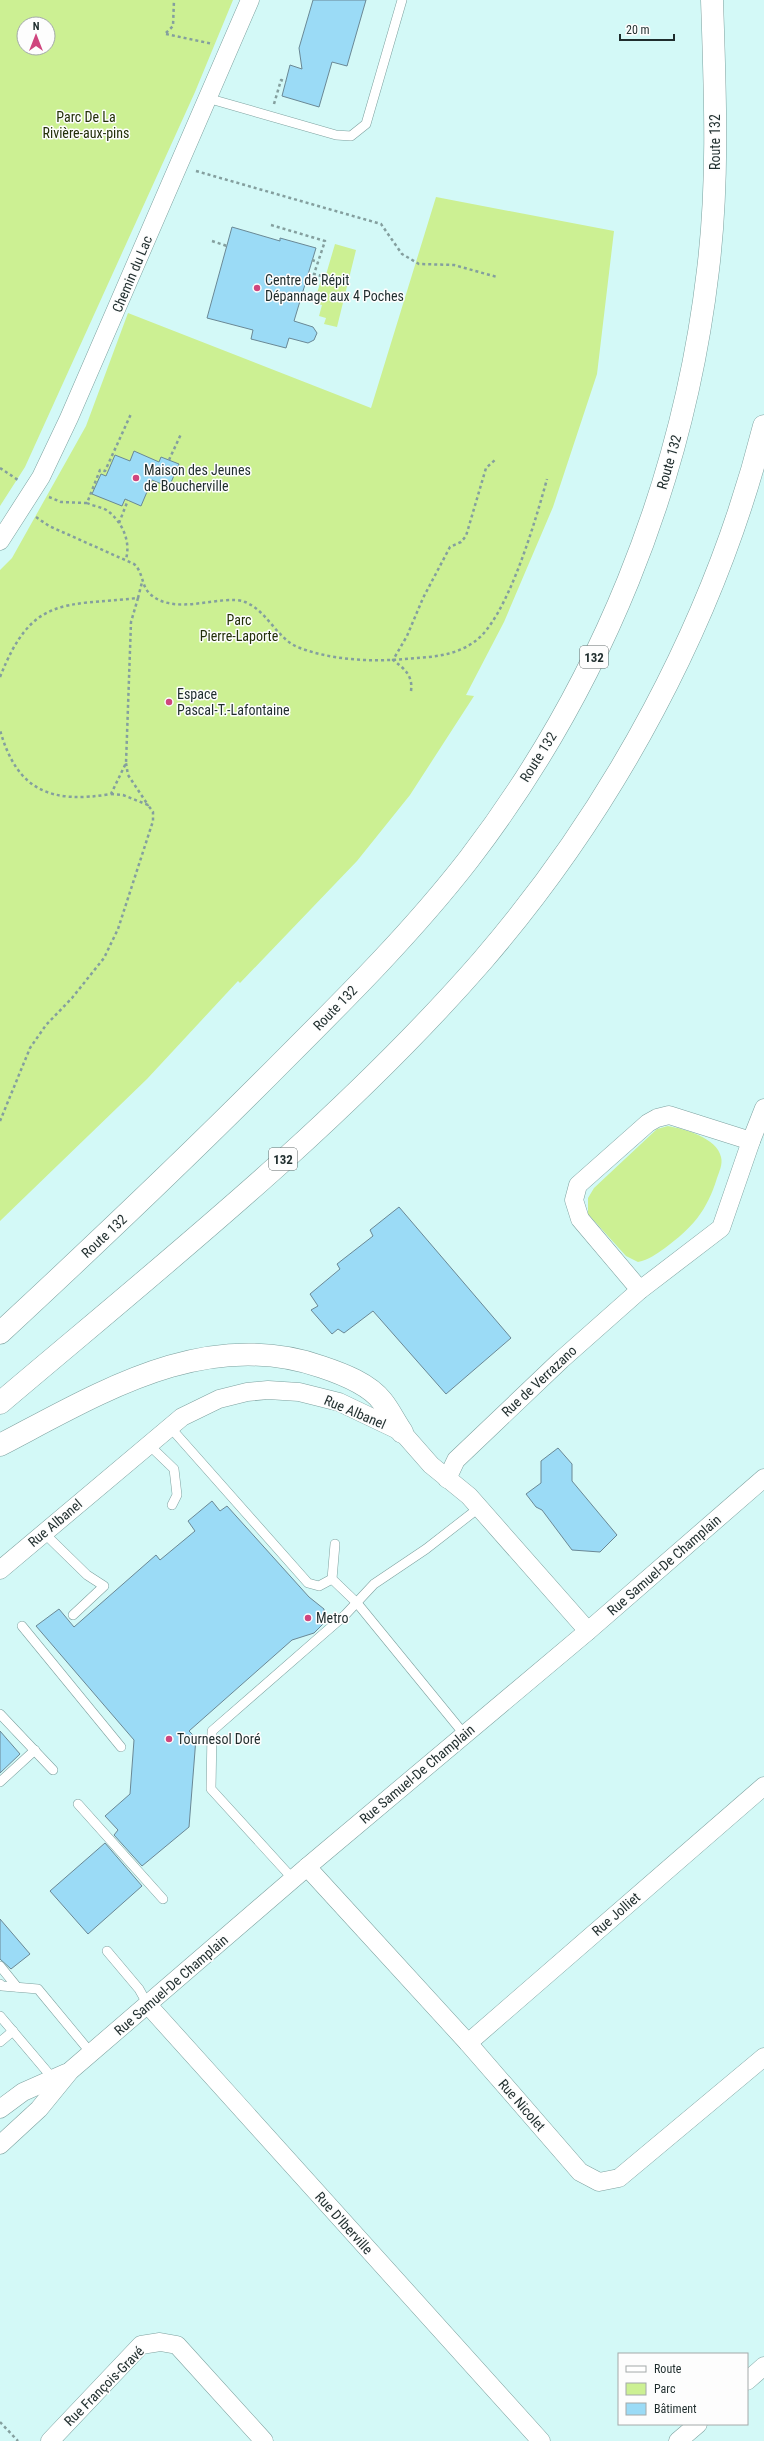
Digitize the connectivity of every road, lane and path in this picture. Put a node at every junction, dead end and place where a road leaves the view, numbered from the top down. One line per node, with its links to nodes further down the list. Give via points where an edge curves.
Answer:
1 (174, 0): 5 (path, via 173,26 166,34)
2 (250, 0): 5 (street, Chemin du Lac)
3 (402, 0): 8 (lane, via 366,124 360,130 351,136 340,136)
4 (712, 0): 45 (highway, Route 132 / 132, via 715,188 709,268 693,365 672,455 640,553 613,618 577,690 537,759 499,817 466,863 419,920 232,1112)
5 (229, 48): 7 (street, Chemin du Lac)
6 (286, 82): 8 (path, via 282,80)
7 (207, 98): 8 (lane); 28 (street, Chemin du Lac, via 69,418)
8 (271, 116)
9 (192, 170): 15 (path, via 381,224 402,254 418,264 454,265)
10 (271, 225): 14 (path, via 325,241)
11 (212, 241): 12 (path)
12 (227, 246)
13 (312, 260): 14 (path)
14 (318, 262): 16 (path, via 314,274)
15 (497, 277)
16 (329, 278)
17 (131, 414): 27 (path, via 107,471 100,470)
18 (764, 426): 46 (highway, 132, via 740,506 712,582 660,695 602,797 556,866 515,920 421,1028 332,1114 243,1196)
19 (181, 434): 21 (path)
20 (496, 459): 34 (path, via 486,468 466,536 461,542 450,546)
21 (169, 460)
22 (0, 468): 24 (path)
23 (547, 479): 34 (path, via 533,528 514,579 488,629 474,642 449,655)
24 (20, 482)
25 (48, 497): 27 (path, via 61,502)
26 (128, 500): 29 (path)
27 (87, 503): 29 (path, via 107,510)
28 (23, 508): 30 (street, Chemin du Lac); 31 (path, via 49,526)
29 (118, 523): 31 (path, via 128,542)
30 (0, 541)
31 (126, 559): 32 (path, via 140,570)
32 (142, 580): 33 (path); 34 (path, via 152,595 169,602 197,605 244,602 256,608 290,643 299,648 318,654 363,660)
33 (138, 598): 35 (path, via 61,606 43,613 18,638); 38 (path, via 131,622)
34 (393, 660): 36 (path, via 408,674 412,682)
35 (0, 677)
36 (411, 691)
37 (0, 730): 39 (path, via 14,764 25,780 39,790 73,797)
38 (126, 763): 39 (path); 40 (path, via 128,775)
39 (110, 794): 40 (path, via 123,794)
40 (148, 805): 42 (path, via 153,812 153,821 118,929 104,958 46,1025 30,1048)
41 (764, 1108): 43 (street, Rue de Verrazano)
42 (0, 1121)
43 (751, 1141): 44 (street, Rue de Verrazano, via 722,1228); 44 (street, via 669,1115 657,1118 648,1123 578,1185 574,1200 580,1219)
44 (640, 1290): 52 (street, Rue de Verrazano, via 561,1360 456,1460)
45 (0, 1333)
46 (0, 1403)
47 (169, 1426): 48 (street, Rue Albanel, via 194,1410 219,1399 247,1392 277,1390 333,1400); 49 (street, Rue Albanel); 58 (lane, via 308,1583 319,1586)
48 (402, 1432): 50 (highway, via 382,1401 351,1379 295,1358 245,1354 189,1362 133,1379 80,1402); 52 (street, Rue Albanel)
49 (148, 1444): 53 (lane, via 174,1469 177,1495); 55 (street, Rue Albanel)
50 (0, 1445)
51 (764, 1478): 62 (street, Rue Samuel-De Champlain)
52 (447, 1479): 54 (street, Rue Albanel, via 467,1493)
53 (172, 1505)
54 (480, 1507): 59 (lane, via 426,1549 387,1574); 62 (street, Rue Albanel)
55 (44, 1532): 57 (street, Rue Albanel); 60 (lane, via 87,1575 104,1586)
56 (335, 1544): 58 (lane)
57 (0, 1570)
58 (332, 1579): 59 (lane)
59 (357, 1604): 64 (lane); 72 (lane, via 212,1731 211,1789)
60 (73, 1614)
61 (22, 1626): 65 (lane)
62 (588, 1632): 64 (street, Rue Samuel-De Champlain)
63 (0, 1714): 66 (lane)
64 (464, 1734): 71 (street, Rue Samuel-De Champlain)
65 (121, 1747)
66 (35, 1750): 67 (lane); 68 (lane)
67 (53, 1770)
68 (0, 1782)
69 (764, 1786): 83 (street, Rue Jolliet)
70 (78, 1804): 73 (lane)
71 (307, 1867): 72 (street, Rue Samuel-De Champlain); 83 (street, Rue Nicolet)
72 (293, 1879): 78 (street, Rue Samuel-De Champlain)
73 (163, 1899)
74 (107, 1951): 78 (lane, via 139,1989)
75 (0, 1966): 77 (lane)
76 (0, 1984): 77 (lane)
77 (17, 1987): 84 (lane, via 38,1989)
78 (148, 2005): 84 (street, Rue Samuel-De Champlain); 96 (street, Rue D'Iberville)
79 (0, 2016): 81 (lane)
80 (0, 2027): 81 (lane)
81 (13, 2031): 82 (lane); 86 (lane)
82 (0, 2042)
83 (468, 2043): 85 (street, Rue Nicolet, via 580,2172 599,2182 619,2178)
84 (91, 2053): 86 (street, Rue Samuel-De Champlain)
85 (764, 2057)
86 (56, 2082): 87 (street, Rue Samuel-De Champlain, via 23,2092); 88 (street, Rue Samuel-De Champlain, via 39,2109)
87 (0, 2109)
88 (0, 2145)
89 (763, 2370): 90 (street)
90 (748, 2380)
91 (0, 2422): 93 (path)
92 (697, 2425): 97 (street)
93 (18, 2441)
94 (50, 2441): 95 (street, Rue François-Gravé, via 141,2345 160,2342 177,2345)
95 (264, 2441)
96 (540, 2441)
97 (678, 2441)

